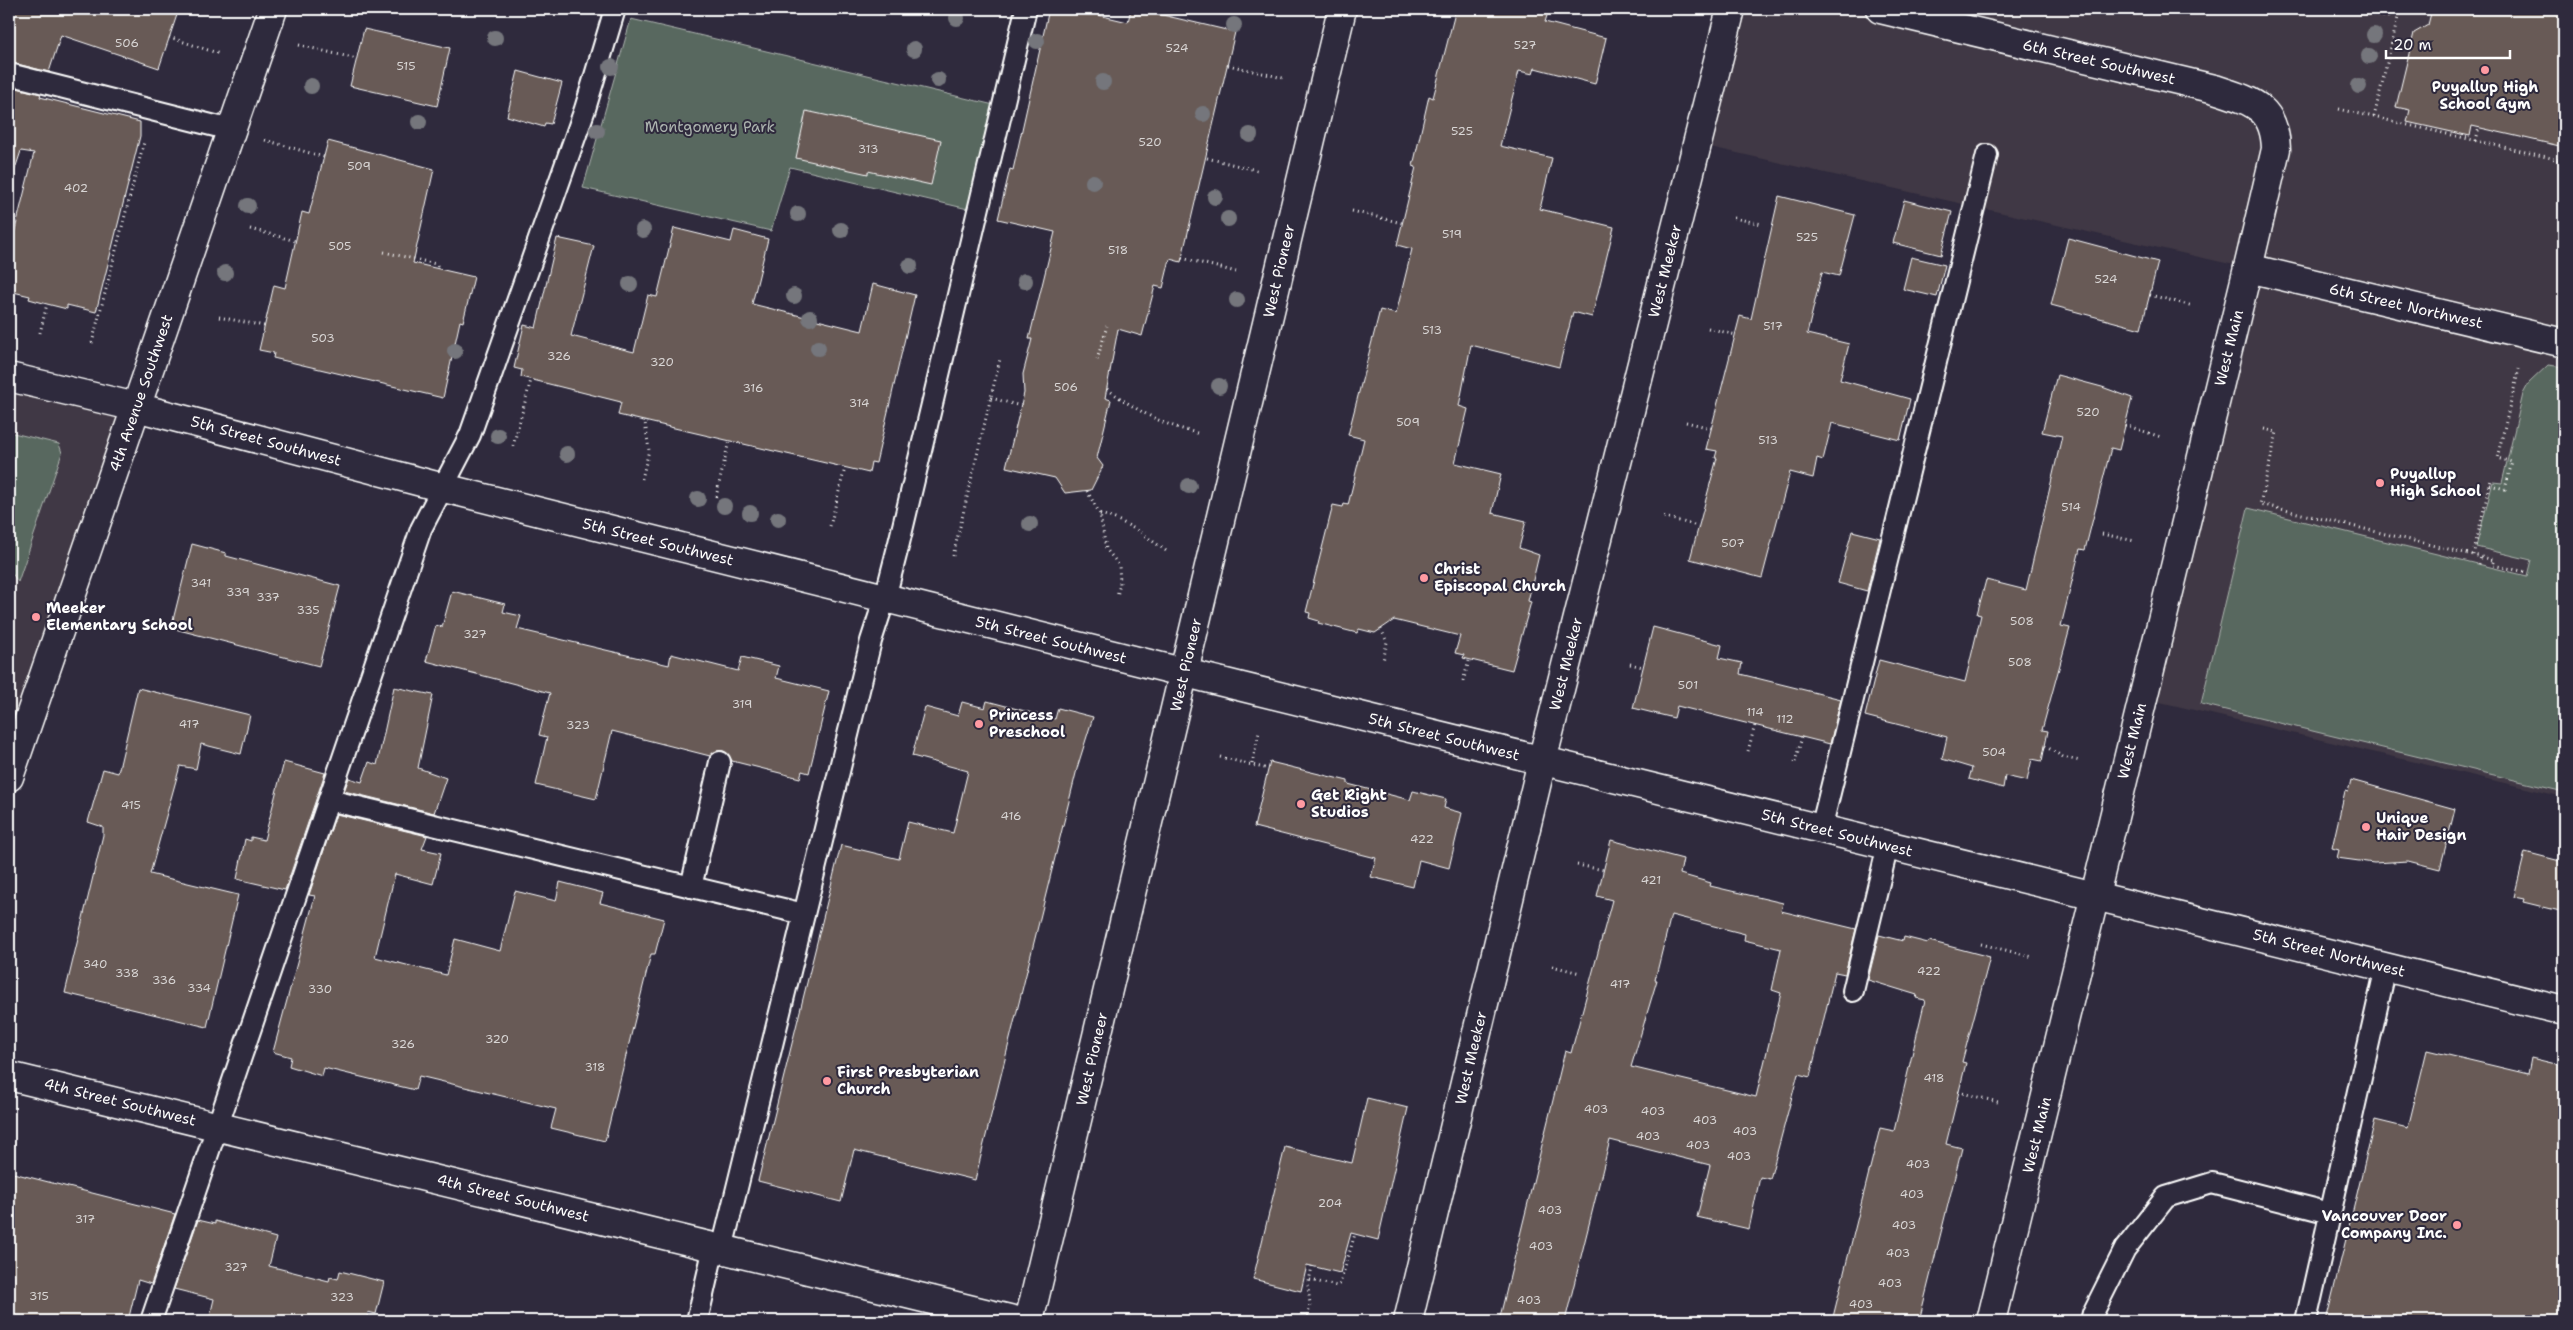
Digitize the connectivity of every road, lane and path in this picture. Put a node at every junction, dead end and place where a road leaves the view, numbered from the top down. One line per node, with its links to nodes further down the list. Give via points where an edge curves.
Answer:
1 (273, 9): 18 (street, 4th Avenue Southwest)
2 (615, 9): 72 (lane, via 585,109 470,436)
3 (1026, 9): 88 (lane)
4 (1342, 9): 94 (street, West Pioneer)
5 (1731, 9): 102 (street, West Meeker)
6 (1880, 9): 25 (street, 6th Street Southwest, via 2241,98 2259,106 2272,124 2276,149)
7 (2363, 13): 16 (path, via 2389,17 2400,9)
8 (169, 37): 10 (path)
9 (299, 45): 11 (path)
10 (225, 56)
11 (357, 59)
12 (1228, 65): 14 (path)
13 (9, 74): 18 (lane)
14 (1283, 78)
15 (2339, 109): 16 (path)
16 (2374, 117): 20 (path)
17 (2479, 127): 20 (path)
18 (231, 130): 58 (street, 4th Avenue Southwest)
19 (262, 140): 23 (path)
20 (2476, 140): 26 (path)
21 (144, 142): 48 (path)
22 (1987, 155): 110 (lane)
23 (324, 156)
24 (1207, 158): 27 (path)
25 (2273, 161): 37 (street, West Main)
26 (2564, 161)
27 (1260, 171)
28 (1352, 211): 30 (path)
29 (1734, 218): 31 (path)
30 (1402, 223)
31 (1762, 224)
32 (250, 229): 33 (path)
33 (296, 241)
34 (384, 252): 36 (path, via 436,264)
35 (1182, 258): 38 (path)
36 (439, 268)
37 (2248, 268): 49 (street, 6th Street Northwest); 115 (street, West Main)
38 (1236, 272)
39 (2150, 295): 41 (path)
40 (47, 304): 46 (path)
41 (2193, 306)
42 (219, 317): 43 (path)
43 (264, 326)
44 (1107, 326): 51 (path)
45 (1708, 328): 47 (path)
46 (40, 333)
47 (1736, 335)
48 (92, 343)
49 (2564, 343)
50 (1000, 359): 56 (path)
51 (1097, 360)
52 (2521, 361): 71 (path, via 2497,458 2512,462 2505,489)
53 (9, 377): 58 (street, 5th Street Southwest)
54 (531, 380): 67 (path)
55 (1107, 389): 64 (path, via 1142,414)
56 (991, 398): 57 (path); 83 (path)
57 (1021, 406)
58 (136, 407): 72 (street, 5th Street Southwest); 108 (street, 4th Avenue Southwest)
59 (645, 422): 69 (path, via 649,450)
60 (1686, 422): 62 (path)
61 (2125, 425): 65 (path)
62 (1711, 428)
63 (2264, 429): 82 (path, via 2277,432 2260,504)
64 (1197, 433)
65 (2161, 437)
66 (730, 441): 74 (path)
67 (513, 446)
68 (845, 468): 77 (path)
69 (642, 479)
70 (2491, 480): 71 (path)
71 (2490, 485): 82 (path)
72 (444, 488): 88 (street, 5th Street Southwest); 109 (lane, via 421,529)
73 (1087, 490): 75 (path)
74 (716, 497)
75 (1100, 514): 81 (path, via 1132,527); 87 (path, via 1106,549 1119,565)
76 (1664, 517): 78 (path)
77 (830, 526)
78 (1698, 526)
79 (2102, 534): 80 (path)
80 (2135, 542)
81 (1169, 553)
82 (2473, 555): 84 (path)
83 (953, 556)
84 (2481, 557): 85 (path); 86 (path, via 2494,560 2492,565)
85 (2479, 564)
86 (2527, 572)
87 (1118, 596)
88 (885, 598): 94 (street, 5th Street Southwest); 116 (lane, via 871,640)
89 (1381, 629): 90 (path, via 1387,642)
90 (1383, 661)
91 (1469, 661): 95 (path)
92 (1630, 664): 93 (path)
93 (1643, 667)
94 (1184, 673): 102 (street, 5th Street Southwest); 136 (street, West Pioneer)
95 (1463, 681)
96 (1755, 726): 100 (path)
97 (1259, 732): 106 (path)
98 (1802, 737): 105 (path)
99 (2045, 746): 103 (path, via 2063,757)
100 (1748, 751)
101 (1220, 757): 106 (path)
102 (1542, 761): 110 (street, 5th Street Southwest); 138 (street, West Meeker)
103 (2080, 761)
104 (720, 762): 114 (lane)
105 (1795, 762)
106 (1252, 764): 107 (path)
107 (1268, 768)
108 (9, 777)
109 (329, 800): 114 (lane); 127 (lane)
110 (1821, 829): 111 (street, 5th Street Southwest)
111 (1888, 845): 115 (street, 5th Street Southwest); 122 (lane)
112 (1576, 865): 113 (path)
113 (1604, 870)
114 (691, 887): 116 (lane)
115 (2094, 896): 120 (street, 5th Street Northwest); 139 (street, West Main)
116 (804, 914): 130 (lane)
117 (1981, 944): 118 (path)
118 (2033, 957)
119 (1552, 966): 121 (path)
120 (2386, 967): 123 (street, 5th Street Northwest); 128 (lane)
121 (1580, 973)
122 (1853, 990)
123 (2564, 1011)
124 (9, 1076): 127 (street, 4th Street Southwest)
125 (1958, 1092): 126 (path)
126 (1998, 1102)
127 (217, 1126): 130 (street, 4th Street Southwest); 133 (lane)
128 (2330, 1213): 140 (lane, via 2212,1183 2166,1197 2124,1249); 141 (lane)
129 (1354, 1234): 132 (path, via 1340,1284)
130 (718, 1248): 134 (lane); 135 (street, 4th Street Southwest)
131 (1312, 1266): 132 (path)
132 (1310, 1280): 137 (path)
133 (151, 1321)
134 (697, 1321)
135 (1018, 1321)
136 (1029, 1321)
137 (1307, 1321)
138 (1408, 1321)
139 (1991, 1321)
140 (2091, 1321)
141 (2306, 1321)

